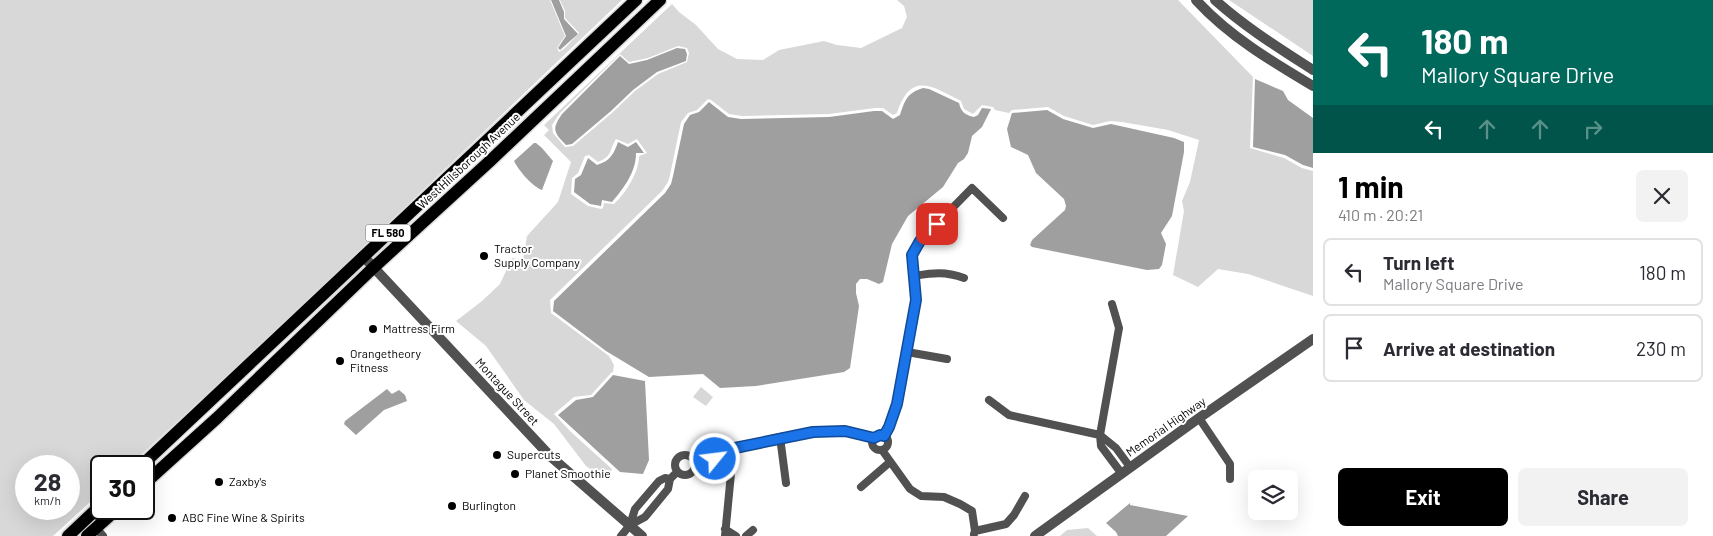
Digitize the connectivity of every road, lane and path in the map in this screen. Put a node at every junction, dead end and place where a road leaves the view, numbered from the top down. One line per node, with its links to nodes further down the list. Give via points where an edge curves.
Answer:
1 (636, 0): 8 (main road, West Hillsborough Avenue / FL 580)
2 (660, 0): 9 (main road, West Hillsborough Avenue / FL 580)
3 (1196, 0): 6 (street, via 1232,34)
4 (1215, 0): 5 (street, via 1259,35)
5 (1313, 70)
6 (1312, 83)
7 (1003, 218): 10 (street, via 972,188 920,241 912,255)
8 (363, 256): 9 (street, Montague Street); 18 (main road, West Hillsborough Avenue / FL 580)
9 (373, 268): 31 (main road, West Hillsborough Avenue / FL 580); 41 (street, Montague Street, via 550,456)
10 (913, 276): 11 (street, via 938,272); 14 (street, via 916,300)
11 (964, 278)
12 (1112, 304): 19 (street, via 1119,328)
13 (1313, 340): 17 (street, Memorial Highway)
14 (907, 352): 15 (street); 20 (street, via 897,404)
15 (946, 359)
16 (989, 400): 19 (street, via 1009,415)
17 (1199, 418): 29 (street, Memorial Highway); 33 (street, via 1230,464)
18 (189, 419): 25 (main road, West Hillsborough Avenue / FL 580); 26 (main road, via 178,439)
19 (1100, 435): 29 (street, via 1102,446)
20 (884, 436): 22 (street); 23 (street, via 888,442)
21 (780, 437): 22 (street, via 845,431); 24 (street); 34 (street)
22 (874, 438): 23 (street, via 875,448)
23 (882, 450): 27 (street)
24 (727, 453): 28 (street, via 703,466); 44 (street, via 732,462)
25 (152, 455)
26 (155, 462)
27 (890, 462): 35 (street); 45 (street, via 910,489 921,496 944,497 972,511)
28 (696, 464): 30 (street, via 693,473 685,476); 30 (street, via 687,455 679,457 675,465)
29 (1126, 471): 52 (street, Memorial Highway)
30 (677, 472): 32 (street)
31 (155, 474)
32 (670, 479): 41 (street, via 668,489 645,517); 41 (street, via 659,480 635,509)
33 (1230, 479)
34 (786, 483)
35 (861, 487)
36 (1025, 496): 45 (street, via 1006,524)
37 (90, 515): 40 (main road)
38 (100, 520): 43 (main road)
39 (107, 520): 43 (main road)
40 (82, 523): 46 (main road); 47 (main road, via 84,528)
41 (630, 525): 48 (street); 49 (street, Montague Street)
42 (753, 530): 51 (street)
43 (95, 533)
44 (725, 533): 50 (street)
45 (974, 534)
46 (68, 536)
47 (77, 536)
48 (621, 536)
49 (642, 536)
50 (736, 536)
51 (746, 536)
52 (1035, 536)

